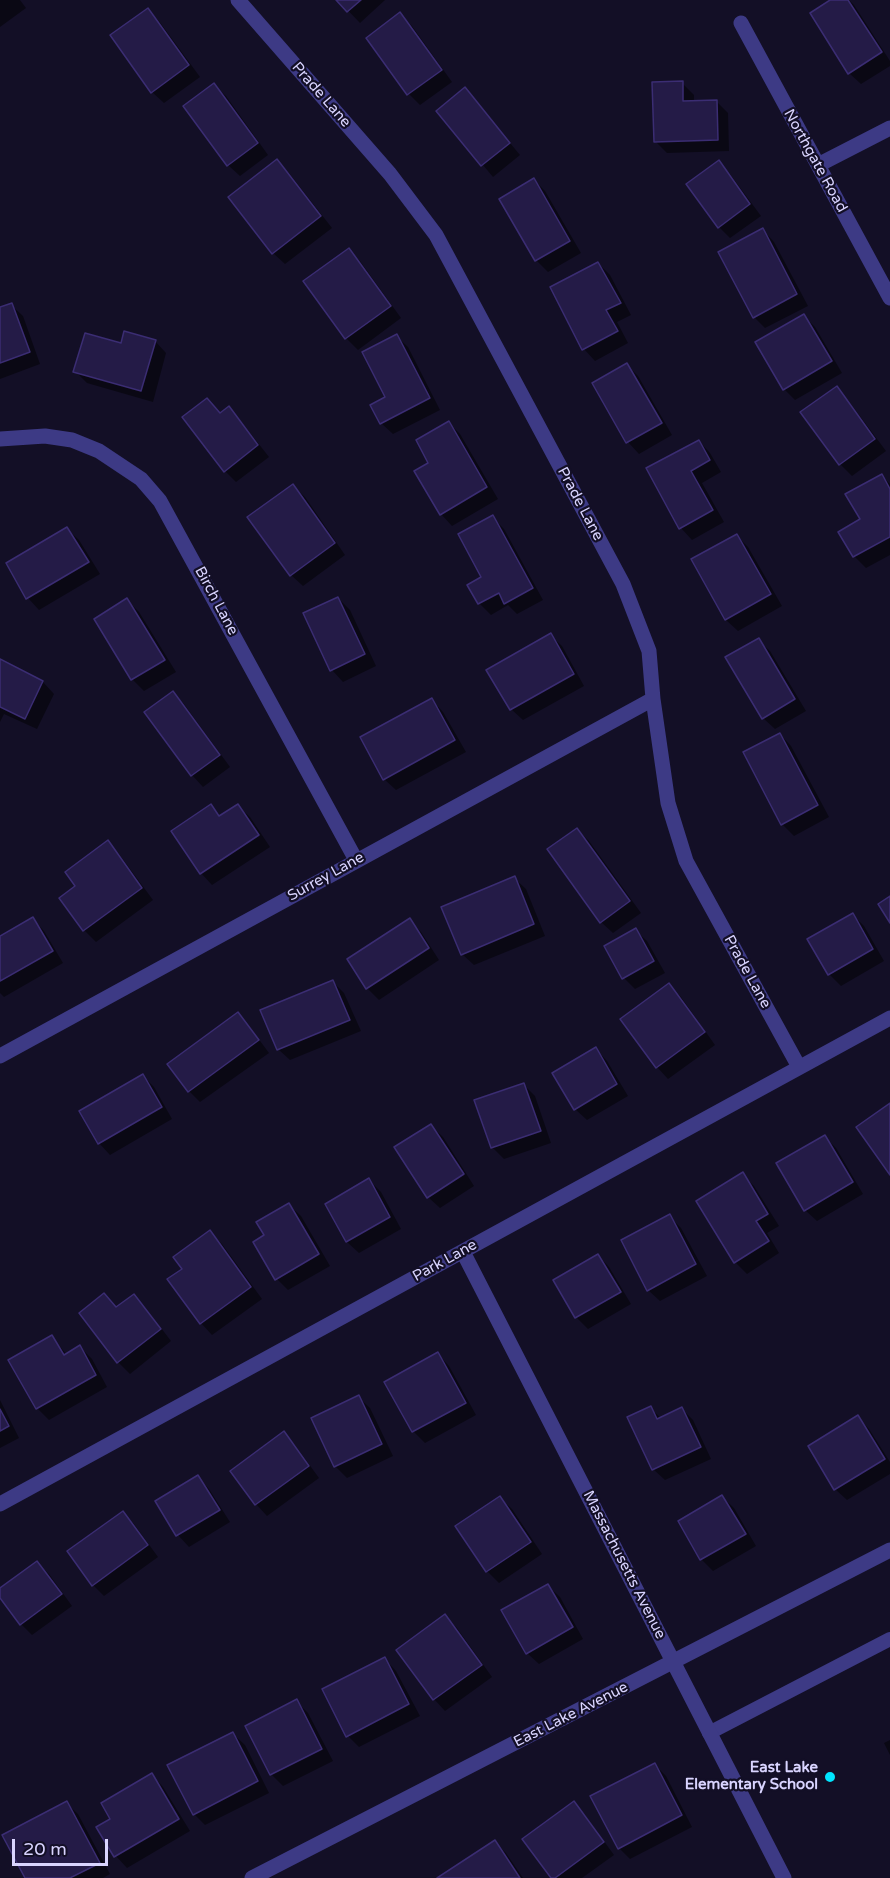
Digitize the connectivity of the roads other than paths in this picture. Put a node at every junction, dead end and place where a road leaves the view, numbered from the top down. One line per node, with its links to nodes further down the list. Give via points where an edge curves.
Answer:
1 (238, 0): 7 (street, Prade Lane, via 390,174 436,235 623,584 650,651)
2 (741, 23): 4 (street, Northgate Road)
3 (890, 128): 4 (street)
4 (818, 165): 5 (street, Northgate Road)
5 (890, 298)
6 (0, 439): 8 (street, Birch Lane, via 45,436 72,440 99,451 141,479 160,501)
7 (653, 699): 8 (street, Surrey Lane); 11 (street, Prade Lane, via 668,803 686,861)
8 (357, 860): 10 (street, Surrey Lane)
9 (890, 1018): 11 (street, Park Lane)
10 (0, 1056)
11 (799, 1067): 12 (street, Park Lane)
12 (463, 1252): 13 (street, Park Lane); 16 (street, Massachusetts Avenue)
13 (0, 1504)
14 (890, 1550): 16 (street, East Lake Avenue)
15 (890, 1639): 17 (lane)
16 (674, 1663): 17 (street, Massachusetts Avenue); 18 (street, East Lake Avenue)
17 (709, 1733): 19 (street, Massachusetts Avenue)
18 (252, 1878)
19 (784, 1878)

